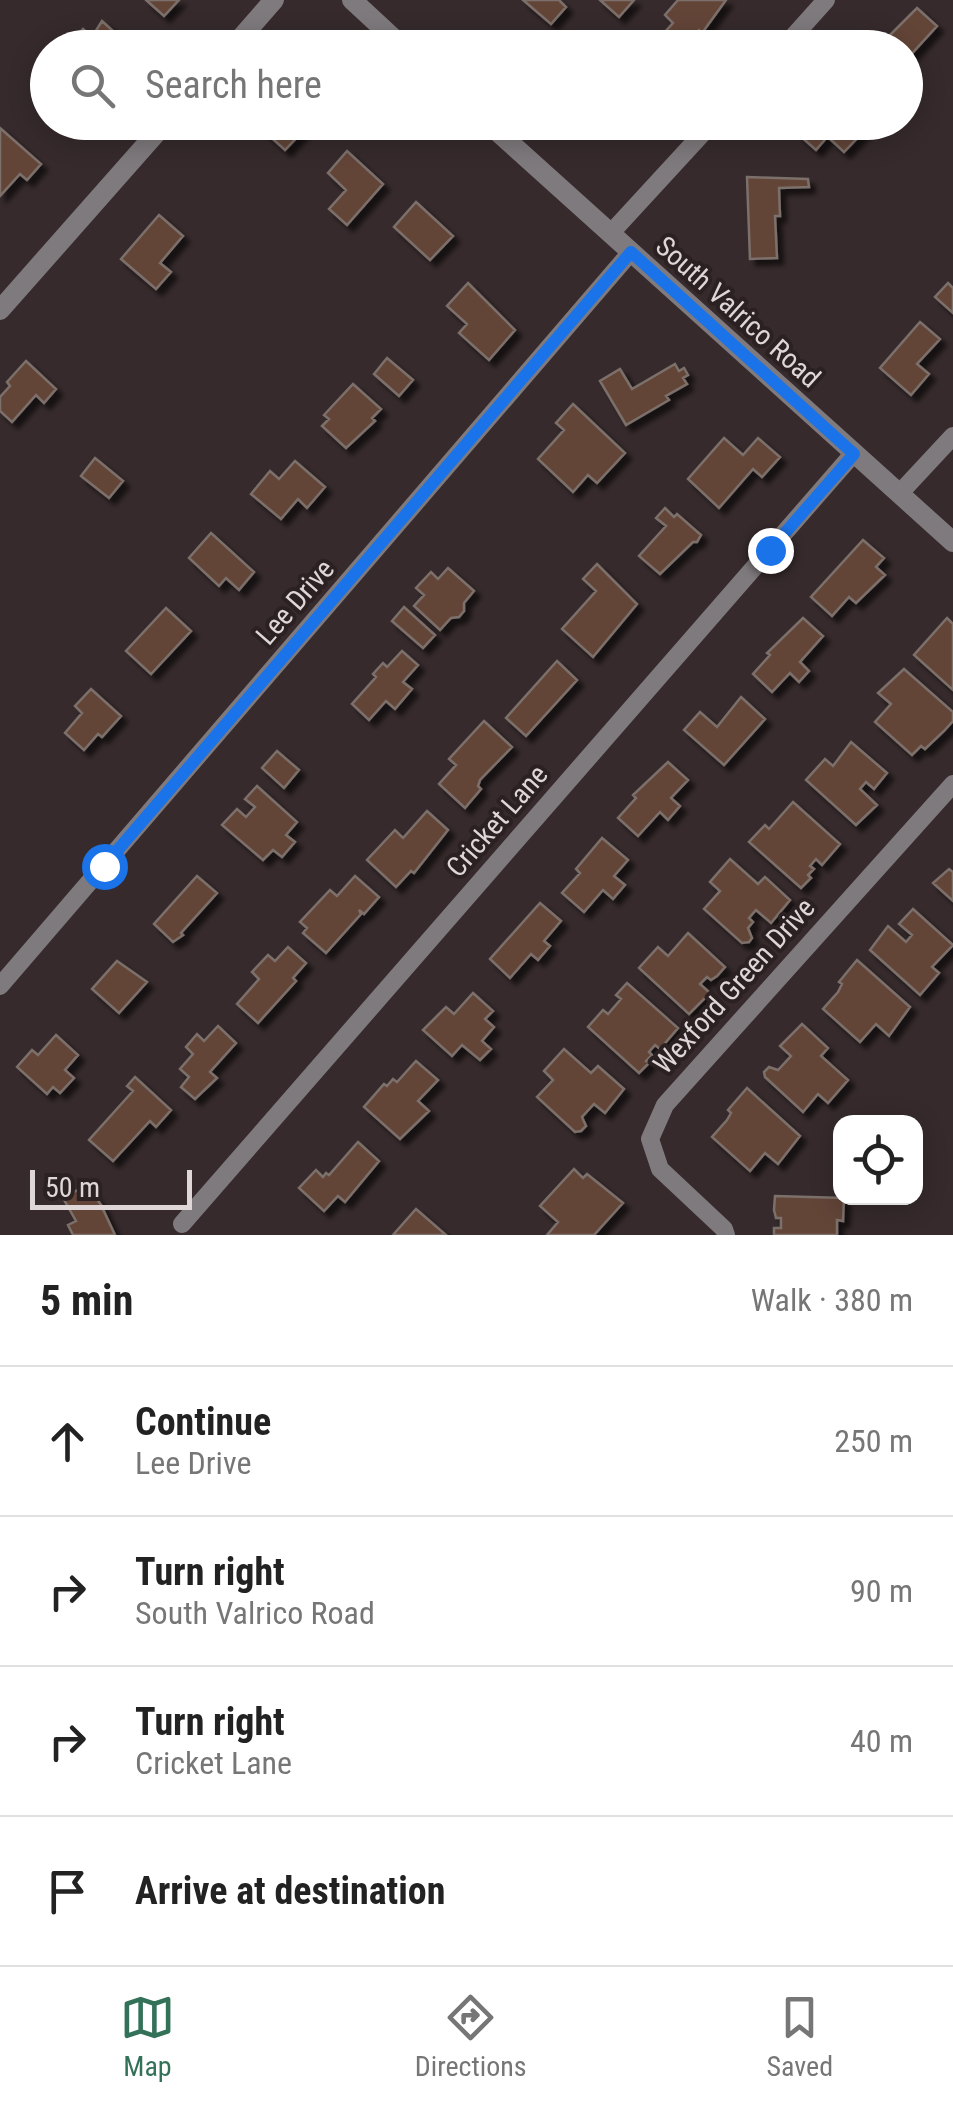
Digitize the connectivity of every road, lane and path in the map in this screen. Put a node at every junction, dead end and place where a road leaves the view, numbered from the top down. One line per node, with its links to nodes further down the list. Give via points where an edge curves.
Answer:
1 (274, 0): 4 (street)
2 (352, 0): 5 (street)
3 (826, 0): 6 (street)
4 (248, 30)
5 (384, 30)
6 (798, 30)
7 (150, 140): 12 (street)
8 (507, 140): 10 (street, South Valrico Road)
9 (696, 140): 10 (street)
10 (610, 234): 11 (street, South Valrico Road)
11 (631, 252): 14 (street, South Valrico Road); 18 (street, Lee Drive)
12 (0, 310)
13 (953, 436): 15 (street)
14 (854, 454): 15 (street, South Valrico Road); 19 (street, Cricket Lane)
15 (899, 494): 16 (street, South Valrico Road)
16 (953, 542)
17 (953, 784): 20 (street, Wexford Green Drive, via 664,1105 650,1139 660,1169)
18 (0, 986)
19 (182, 1224)
20 (726, 1235)

